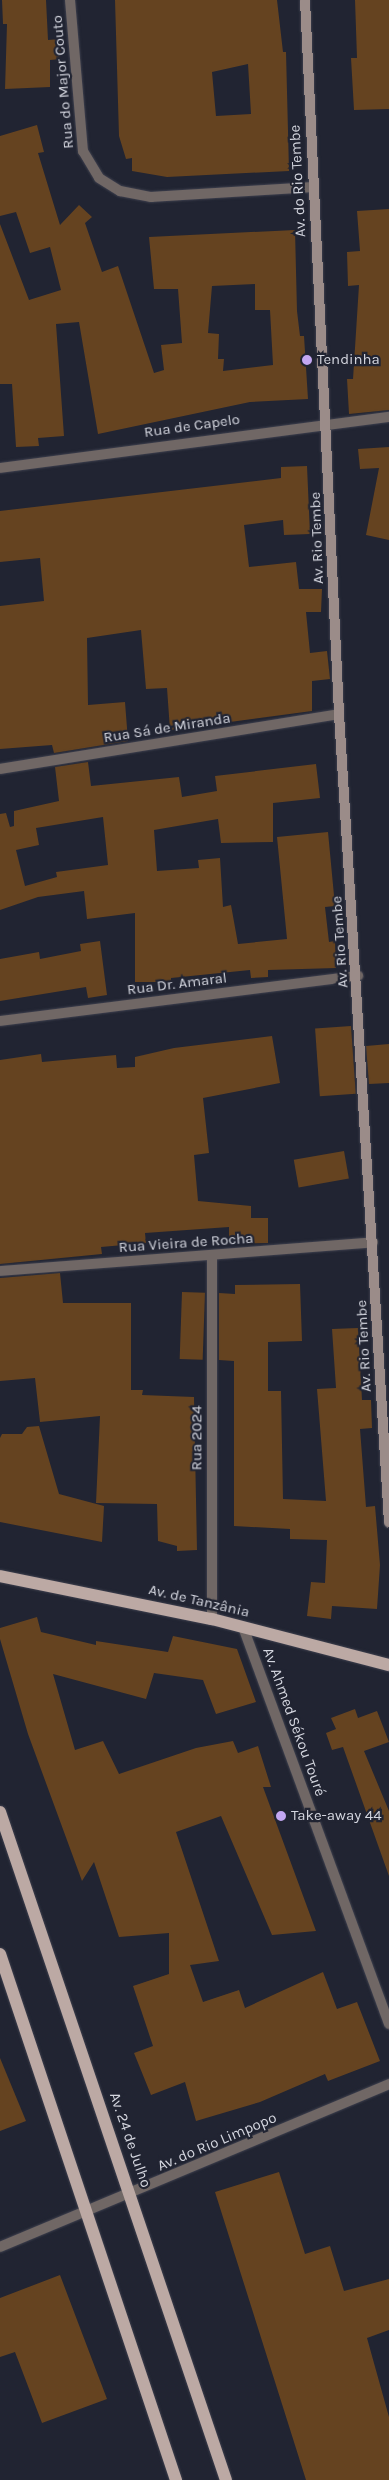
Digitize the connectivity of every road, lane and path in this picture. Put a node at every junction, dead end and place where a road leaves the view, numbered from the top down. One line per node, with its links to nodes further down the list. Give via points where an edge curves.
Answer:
1 (70, 0): 3 (street, Rua do Major Couto, via 83,151 99,178 120,191 151,197)
2 (304, 0): 3 (main road, Av. do Rio Tembe)
3 (313, 187): 4 (main road, Av. do Rio Tembe)
4 (323, 361): 6 (main road, Av. Rio Tembe)
5 (389, 417): 6 (street, Rua de Capelo)
6 (327, 423): 7 (street, Rua de Capelo); 8 (main road, Av. Rio Tembe)
7 (0, 468)
8 (340, 714): 9 (street, Rua Sá de Miranda); 10 (main road, Av. Rio Tembe)
9 (0, 769)
10 (358, 976): 11 (street, Rua Dr. Amaral); 12 (main road, Av. Rio Tembe)
11 (0, 1021)
12 (373, 1242): 13 (street, Rua Vieira de Rocha); 15 (main road, Av. Rio Tembe)
13 (212, 1257): 14 (street, Rua Vieira de Rocha); 17 (street, Rua 2024)
14 (0, 1271)
15 (389, 1522)
16 (0, 1576): 17 (main road, Av. de Tanzânia)
17 (212, 1619): 18 (main road, Av. de Tanzânia)
18 (243, 1628): 19 (main road, Av. de Tanzânia); 22 (street, Av. Ahmed Sékou Touré)
19 (389, 1665)
20 (0, 1812): 24 (main road, Av. 24 de Julho)
21 (0, 1954): 25 (main road)
22 (389, 2024)
23 (389, 2084): 24 (street, Av. do Rio Limpopo)
24 (131, 2194): 25 (street, Av. do Rio Limpopo); 28 (main road, Av. 24 de Julho)
25 (86, 2214): 26 (street, Av. do Rio Limpopo); 27 (main road)
26 (0, 2247)
27 (176, 2480)
28 (226, 2480)

